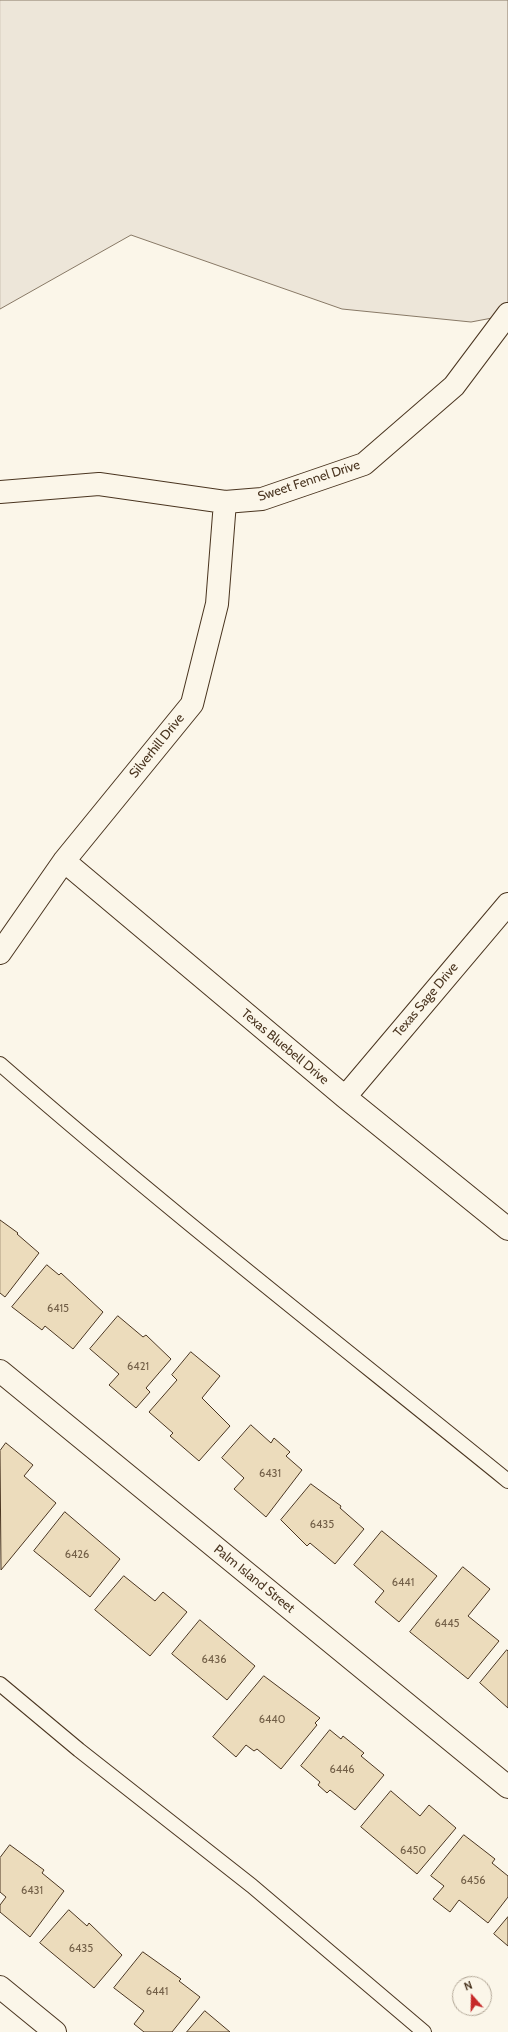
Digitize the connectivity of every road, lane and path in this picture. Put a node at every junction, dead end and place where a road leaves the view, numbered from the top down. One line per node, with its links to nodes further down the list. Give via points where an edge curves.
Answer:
1 (508, 314): 3 (street, Sweet Fennel Drive, via 454,386 364,464 262,499)
2 (0, 492): 3 (street, Sweet Fennel Drive, via 99,484)
3 (224, 502): 4 (street, Silverhill Drive, via 217,604 192,704)
4 (64, 861): 6 (street, Silverhill Drive); 8 (street, Texas Bluebell Drive)
5 (508, 904): 8 (street, Texas Sage Drive)
6 (0, 953)
7 (0, 1064): 11 (lane, via 201,1232)
8 (345, 1097): 9 (street, Texas Bluebell Drive)
9 (508, 1230)
10 (0, 1371): 13 (street, Palm Island Street)
11 (508, 1481)
12 (0, 1684): 16 (lane, via 79,1750 252,1886)
13 (508, 1787)
14 (0, 1987): 15 (street)
15 (55, 2032)
16 (424, 2032)

